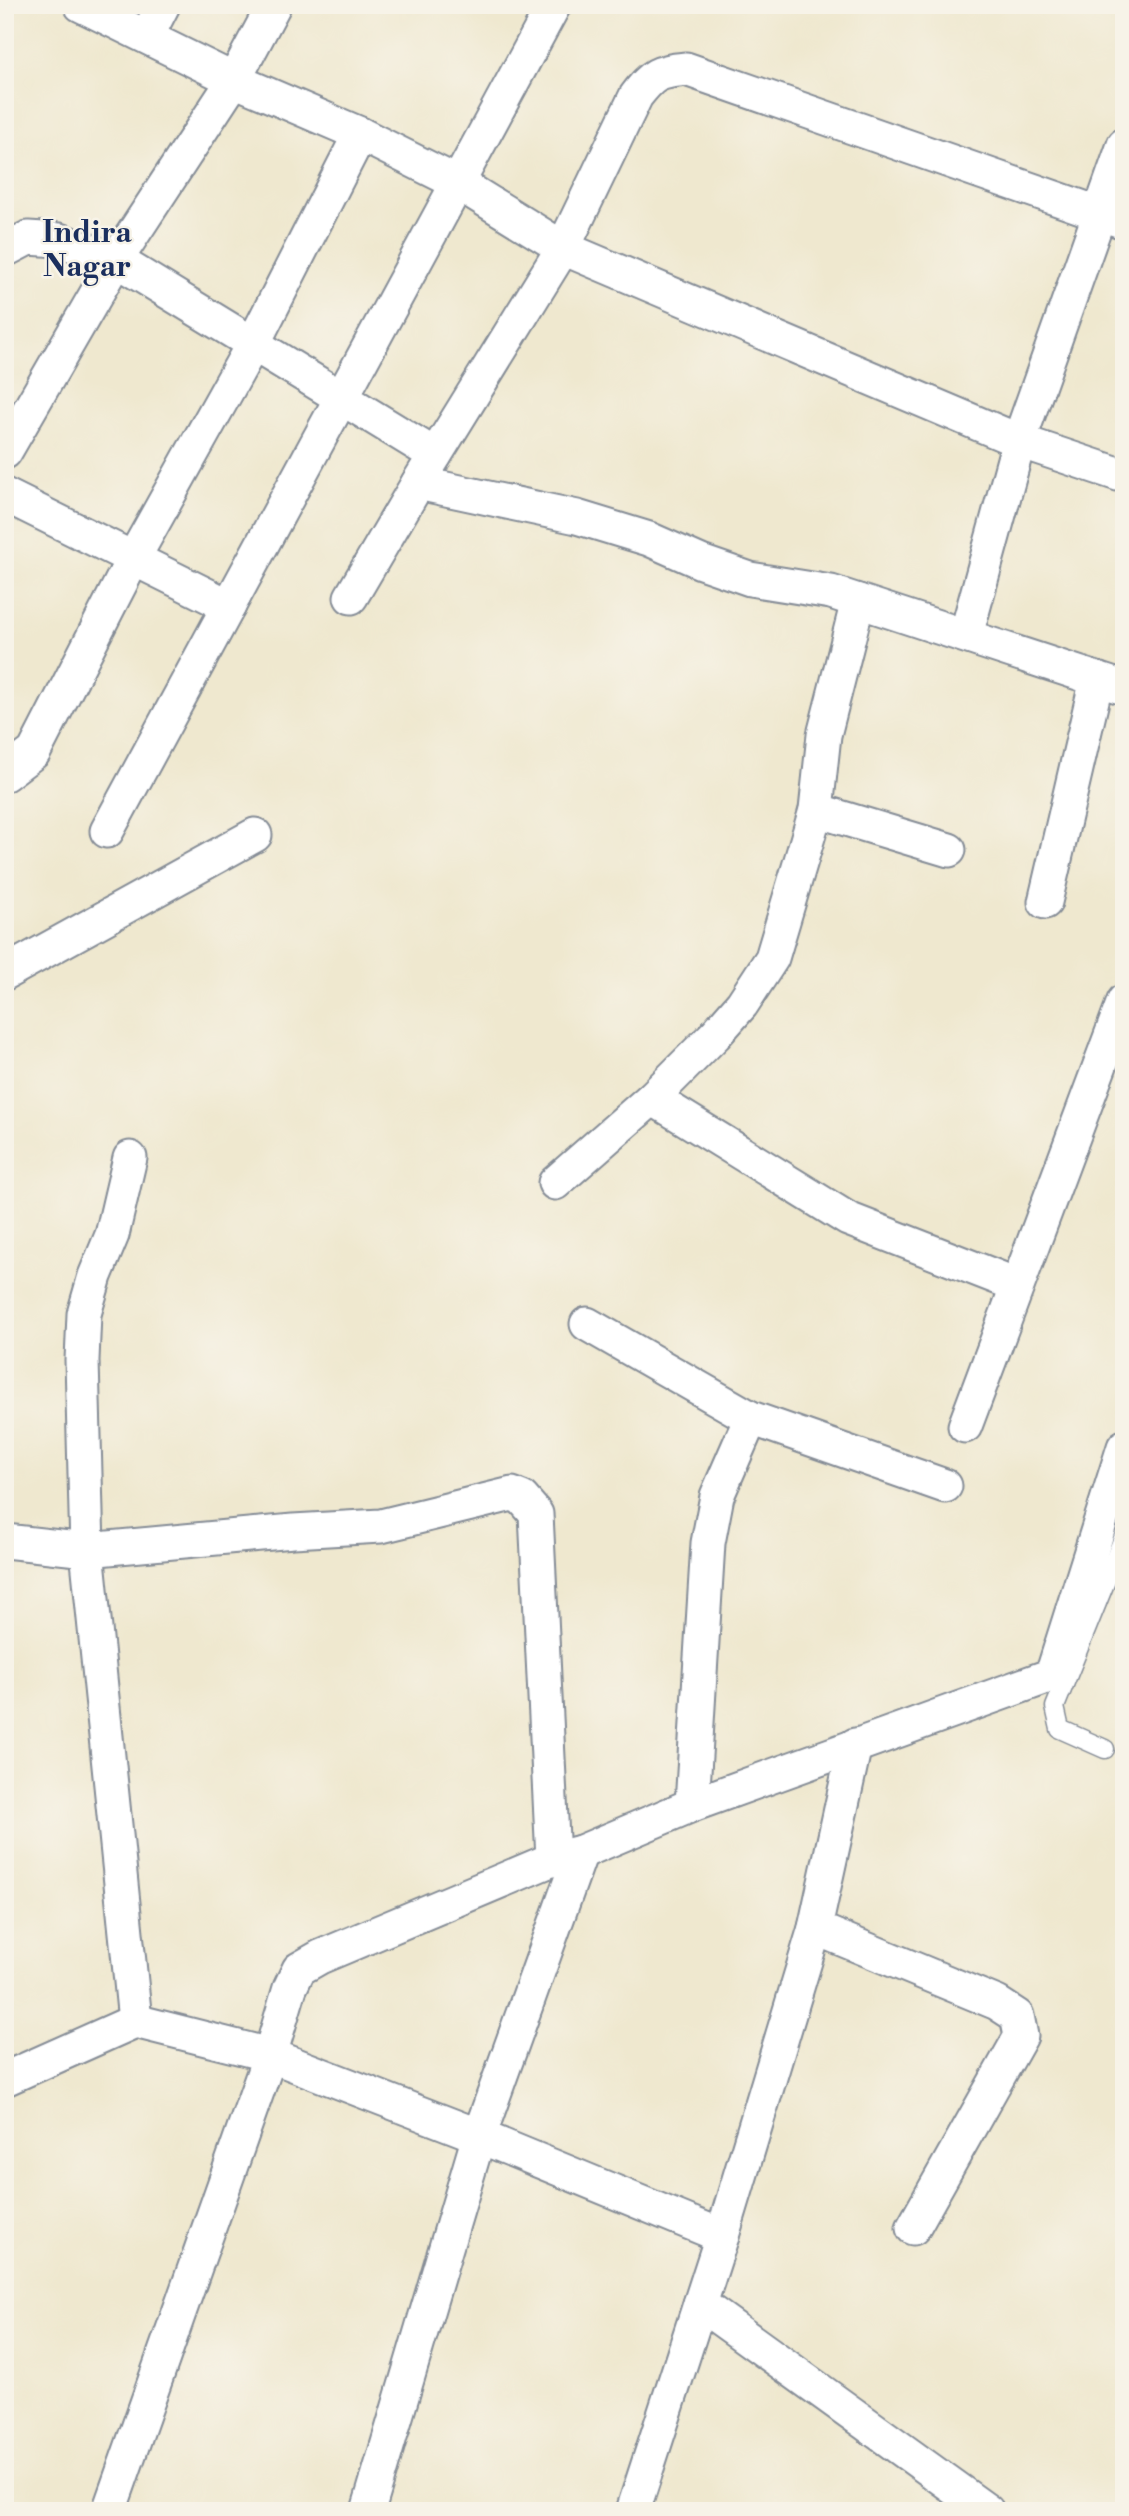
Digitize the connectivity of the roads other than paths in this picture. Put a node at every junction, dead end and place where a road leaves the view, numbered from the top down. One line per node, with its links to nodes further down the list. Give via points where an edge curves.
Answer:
1 (81, 5): 5 (street)
2 (163, 5): 5 (street)
3 (275, 5): 6 (street)
4 (554, 5): 9 (street)
5 (147, 36): 6 (street)
6 (234, 80): 7 (street); 13 (street)
7 (360, 134): 9 (street); 14 (street)
8 (1124, 145): 10 (street)
9 (458, 183): 11 (street); 15 (street)
10 (1111, 218): 11 (street, via 686,69 650,78 636,96); 16 (street)
11 (563, 248): 16 (street); 18 (street)
12 (5, 250): 13 (street, via 28,239 59,240)
13 (116, 260): 14 (street); 17 (street)
14 (253, 344): 15 (street); 22 (street)
15 (342, 397): 18 (street); 25 (street)
16 (1019, 441): 19 (street); 26 (street)
17 (5, 452)
18 (435, 454): 20 (street)
19 (1124, 476)
20 (418, 483): 23 (street); 24 (street, via 577,517 649,539 750,579)
21 (5, 495): 22 (street)
22 (133, 559): 25 (street); 28 (street, via 34,752)
23 (351, 597)
24 (858, 601): 26 (street); 29 (street, via 824,735)
25 (229, 606): 30 (street)
26 (966, 635): 27 (street)
27 (1110, 684): 33 (street)
28 (5, 774)
29 (816, 810): 32 (street); 36 (street, via 772,958 743,1004)
30 (107, 831)
31 (255, 835): 34 (street)
32 (949, 850)
33 (1045, 902)
34 (5, 973)
35 (1124, 1001): 39 (street)
36 (652, 1098): 38 (street); 39 (street, via 848,1219)
37 (130, 1158): 47 (street, via 111,1235 84,1314)
38 (555, 1182)
39 (1017, 1285): 42 (street)
40 (587, 1324): 41 (street)
41 (751, 1418): 44 (street); 50 (street, via 718,1496 708,1543)
42 (965, 1426)
43 (1124, 1447): 48 (street, via 1052,1675)
44 (946, 1486)
45 (1124, 1536): 49 (lane, via 1055,1707 1060,1729)
46 (5, 1541): 47 (street)
47 (87, 1550): 51 (street, via 381,1526 512,1494 522,1498 536,1514); 53 (street)
48 (855, 1745): 50 (street); 52 (street)
49 (1105, 1749)
50 (692, 1805): 51 (street)
51 (567, 1856): 54 (street, via 299,1969); 56 (street)
52 (815, 1927): 57 (street, via 997,2003 1017,2016 1021,2036); 58 (street)
53 (135, 2021): 54 (street); 55 (street)
54 (270, 2055): 56 (street); 61 (street)
55 (5, 2079)
56 (479, 2136): 58 (street); 62 (street)
57 (914, 2228)
58 (722, 2236): 59 (street)
59 (700, 2304): 60 (street); 63 (street)
60 (634, 2510)
61 (109, 2511)
62 (368, 2511)
63 (987, 2511)

